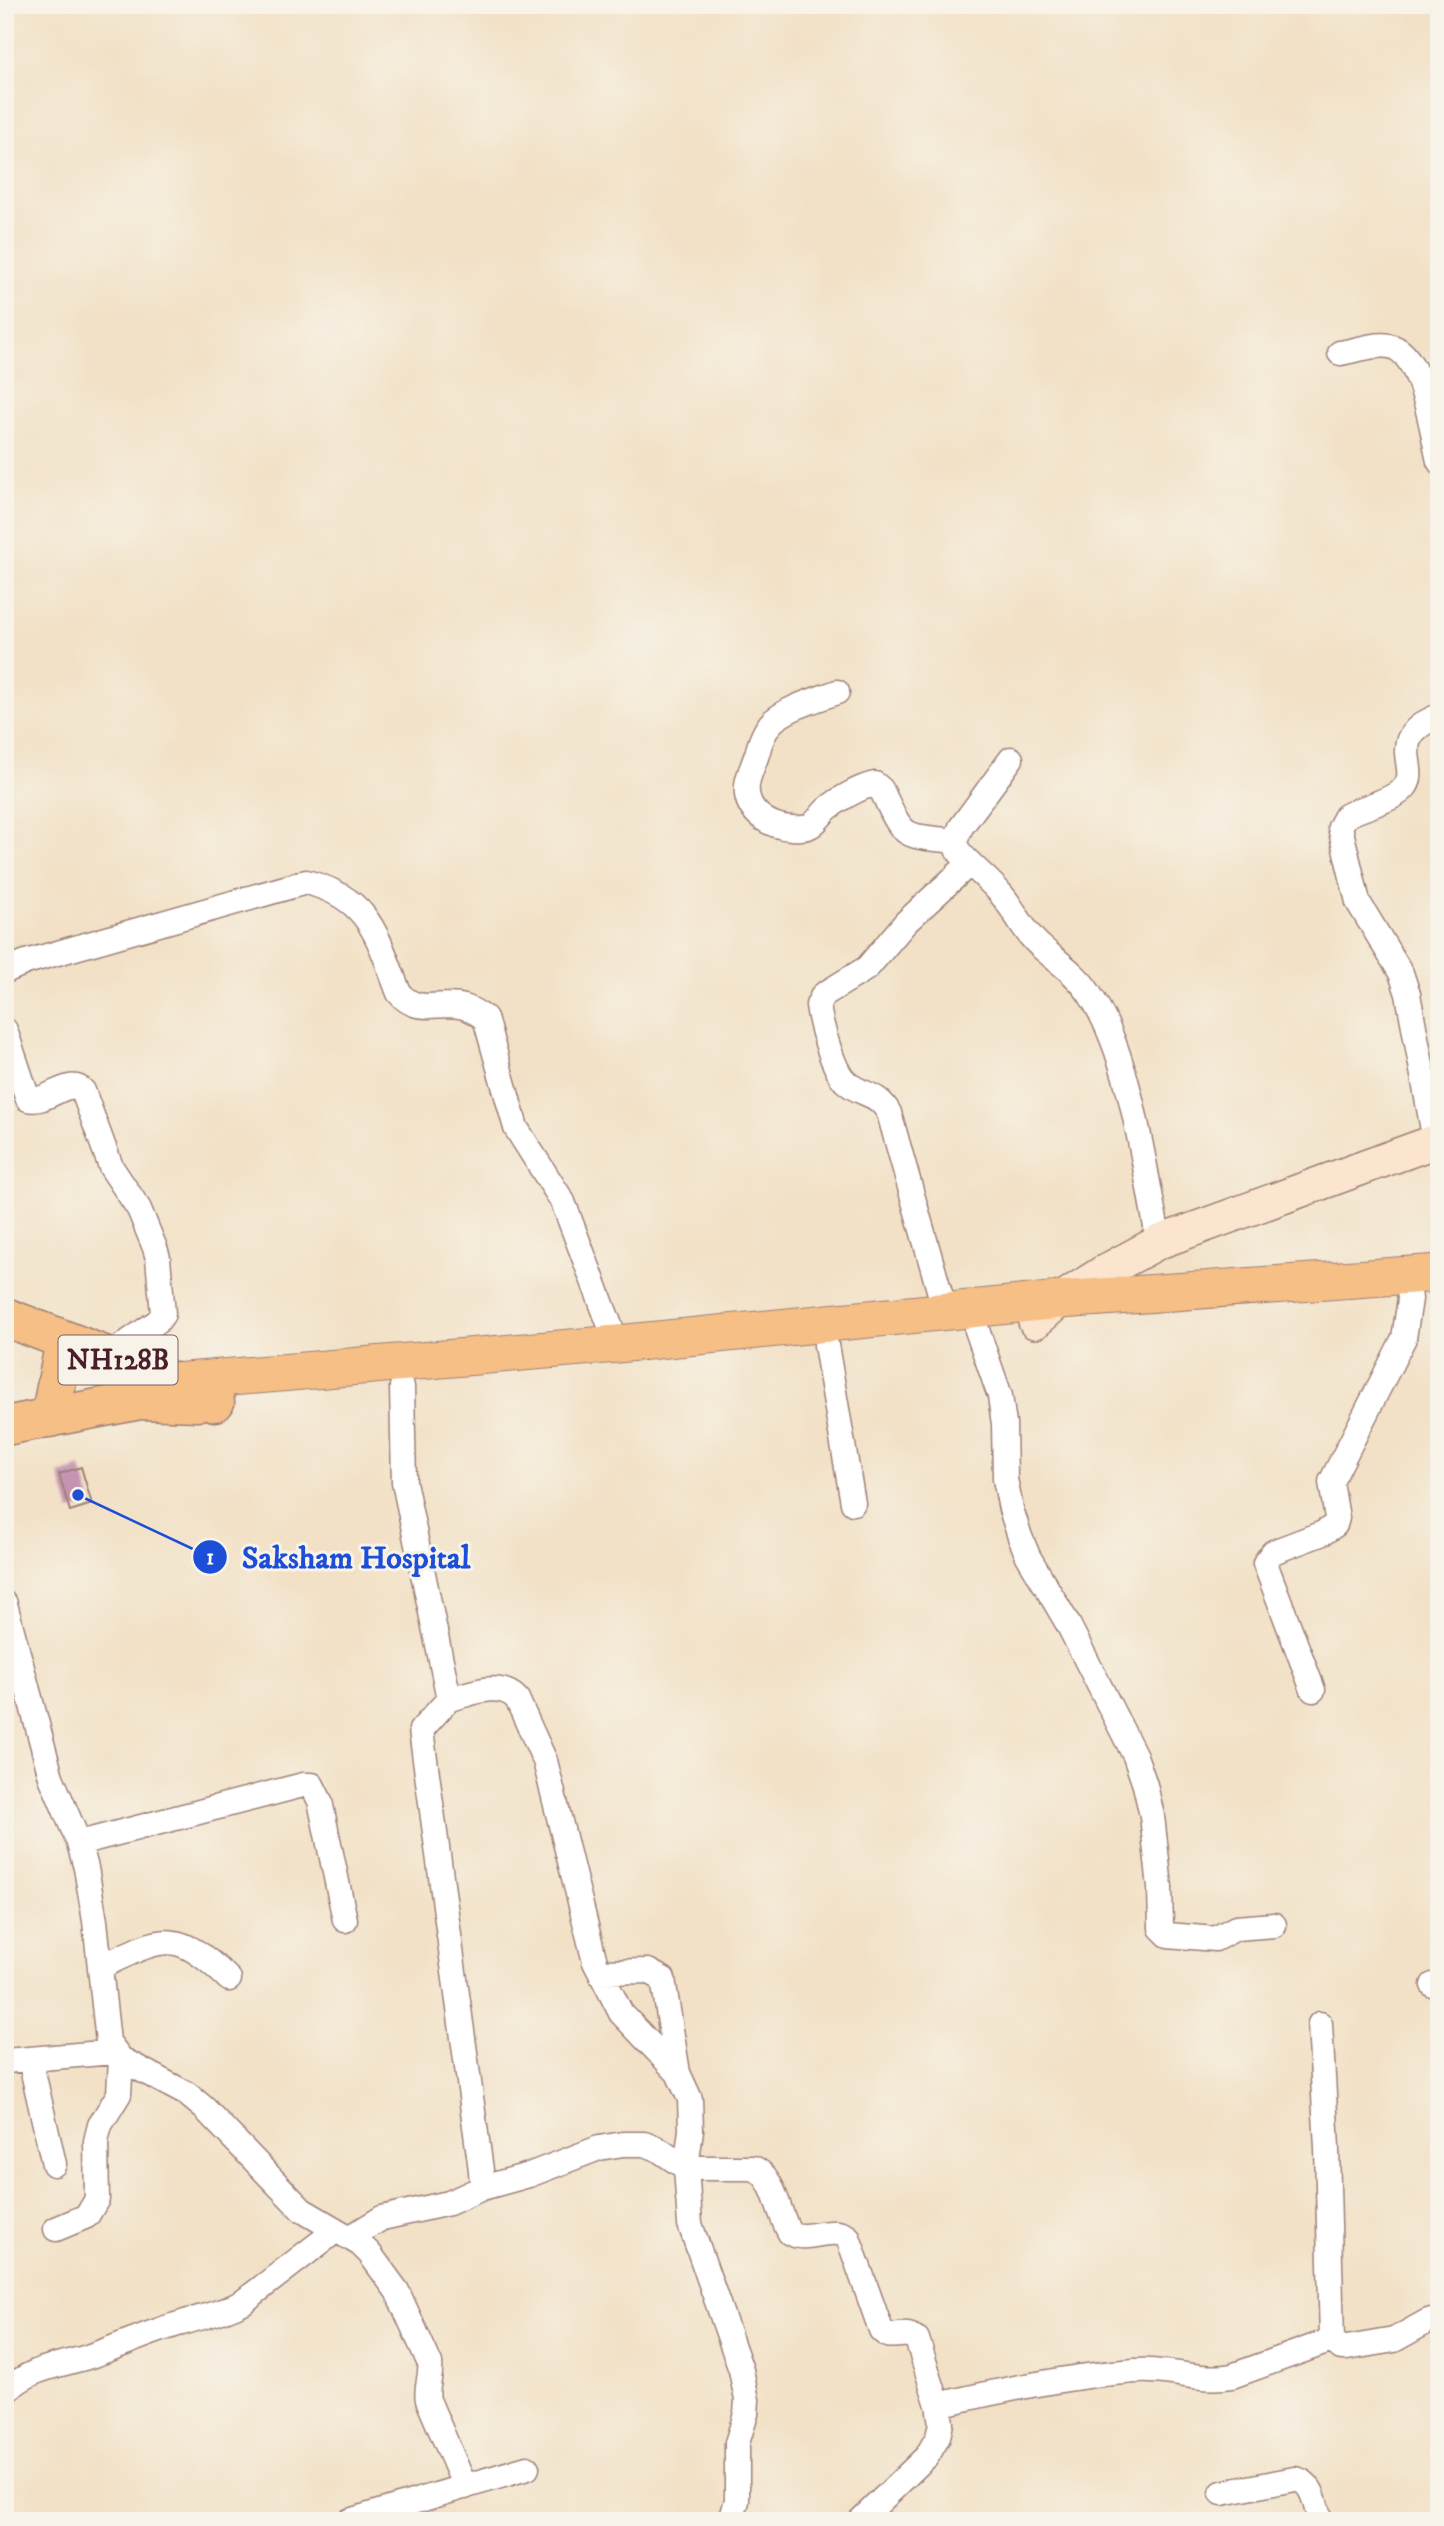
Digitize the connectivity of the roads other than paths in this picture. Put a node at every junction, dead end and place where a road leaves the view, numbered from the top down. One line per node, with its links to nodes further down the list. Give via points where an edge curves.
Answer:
1 (1340, 353): 2 (street, via 1390,346 1409,358 1418,376)
2 (1439, 461)
3 (837, 692): 6 (street, via 788,711 771,723 762,737 747,787 751,807 762,820 803,828 875,784 904,832)
4 (1439, 716): 10 (street, via 1420,725 1407,744 1406,786 1346,816 1340,828 1358,902 1401,973 1408,994)
5 (1011, 759): 6 (street)
6 (955, 841): 7 (street)
7 (970, 863): 11 (street, via 1006,900 1026,933 1088,991 1101,1014 1129,1095); 13 (street, via 906,922 867,968 823,995 818,1005 841,1076 874,1096 889,1114)
8 (5, 971): 18 (street, via 306,881 348,900 372,924 399,993 407,1002 462,1006 485,1018 516,1128 563,1202)
9 (5, 1030): 20 (street, via 28,1099 35,1101 72,1086 83,1091 111,1167 139,1209 155,1248 163,1314)
10 (1437, 1140): 11 (main road)
11 (1159, 1242): 14 (main road)
12 (1424, 1286): 14 (main road); 29 (street, via 1401,1345 1331,1482 1335,1525 1273,1552 1265,1563)
13 (945, 1311): 14 (main road); 18 (main road)
14 (1047, 1311): 16 (main road)
15 (10, 1317): 17 (highway, NH128B)
16 (977, 1330): 19 (main road); 33 (street, via 1000,1396 1005,1479 1020,1538 1123,1729 1145,1785 1161,1928 1168,1935 1215,1939 1236,1928)
17 (65, 1341): 20 (highway, NH128B); 25 (highway)
18 (617, 1344): 21 (main road)
19 (826, 1345): 22 (main road); 27 (street)
20 (108, 1356): 21 (highway, NH128B)
21 (174, 1382): 23 (main road); 24 (highway, NH128B)
22 (402, 1387): 24 (main road); 30 (street, via 404,1482)
23 (141, 1400): 24 (highway); 25 (highway, NH128B)
24 (215, 1402)
25 (50, 1418): 26 (highway, NH128B)
26 (5, 1426)
27 (853, 1503)
28 (5, 1604): 31 (street, via 51,1777)
29 (1312, 1690)
30 (449, 1699): 35 (street, via 495,1688 511,1693 522,1706 545,1761); 43 (street, via 421,1730)
31 (79, 1843): 32 (street, via 312,1785 320,1801); 34 (street)
32 (345, 1920)
33 (1274, 1925)
34 (100, 1967): 36 (street, via 145,1946 177,1942 202,1954); 38 (street, via 108,2042)
35 (600, 1972): 40 (street, via 631,2026); 40 (street, via 648,1971 663,1979)
36 (229, 1979)
37 (1320, 2024): 47 (street)
38 (117, 2056): 39 (street); 44 (street, via 119,2094 96,2141 97,2199 87,2216); 45 (street, via 187,2094 290,2201)
39 (18, 2060): 41 (street)
40 (678, 2073): 42 (street, via 690,2099)
41 (54, 2164)
42 (687, 2168): 43 (street, via 656,2148 623,2144); 49 (street, via 761,2171 790,2233 802,2237 836,2232 848,2237 881,2330 891,2337 903,2333 917,2339); 54 (street, via 690,2224 741,2370 747,2400 737,2443 737,2501)
43 (482, 2188): 45 (street, via 449,2203 382,2218)
44 (56, 2229)
45 (342, 2234): 48 (street, via 229,2309 45,2367); 51 (street, via 370,2254 397,2291 430,2364 428,2400)
46 (1439, 2318): 47 (street, via 1394,2340 1341,2348)
47 (1332, 2340): 49 (street, via 1219,2379 1134,2371 1055,2379)
48 (5, 2392)
49 (938, 2405): 55 (street, via 941,2423 934,2446)
50 (527, 2468): 51 (street)
51 (465, 2487): 53 (street)
52 (1222, 2493): 56 (street, via 1301,2480 1311,2491)
53 (349, 2521)
54 (727, 2521)
55 (860, 2521)
56 (1320, 2521)

